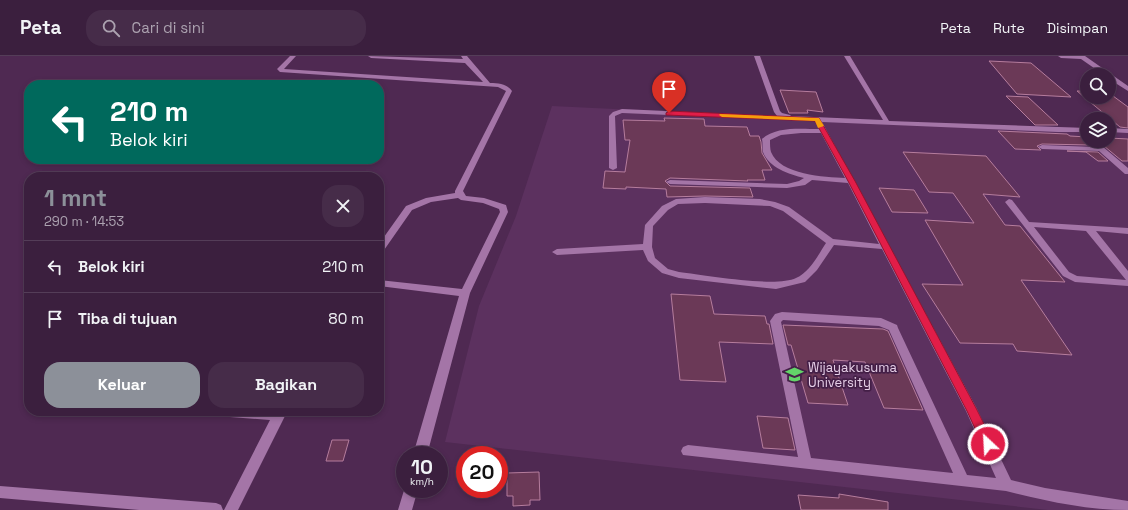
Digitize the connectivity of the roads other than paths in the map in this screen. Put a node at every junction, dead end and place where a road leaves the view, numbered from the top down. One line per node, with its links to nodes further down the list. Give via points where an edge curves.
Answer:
1 (293, 56): 10 (street, via 280,69 282,71)
2 (371, 56): 7 (street)
3 (757, 56): 13 (street, via 778,114)
4 (847, 56): 13 (street)
5 (1061, 56): 6 (street)
6 (1082, 57): 8 (street)
7 (465, 58): 10 (street)
8 (1098, 68)
9 (1116, 81): 11 (street)
10 (488, 84): 28 (street, via 499,85 509,91 464,179)
11 (1128, 89)
12 (817, 119): 17 (street); 19 (street); 23 (street, via 622,111 612,116)
13 (886, 120): 14 (street)
14 (1080, 126)
15 (1116, 126): 16 (street)
16 (1128, 127)
17 (1080, 130)
18 (1116, 130): 20 (street)
19 (823, 131): 25 (street, via 782,132 766,139 768,154 773,160 791,173); 26 (street)
20 (1128, 131)
21 (1042, 147): 22 (street)
22 (1101, 149): 24 (street)
23 (613, 168)
24 (1128, 172)
25 (810, 177): 26 (street); 27 (street, via 802,184 787,186)
26 (851, 181): 36 (street)
27 (670, 182)
28 (460, 195): 34 (street, via 429,200 409,208); 41 (street, via 495,204 502,207 504,212)
29 (1009, 202): 30 (street)
30 (1026, 224): 31 (street); 39 (street, via 1066,274 1075,279)
31 (1088, 228): 32 (street); 38 (street)
32 (1128, 231)
33 (832, 242): 35 (street, via 814,268 801,280 776,286 679,275 665,271 651,259); 35 (street, via 786,208 760,202 705,200 676,202 665,208 649,225); 36 (street)
34 (384, 244)
35 (647, 247): 37 (street)
36 (886, 247): 47 (street, via 972,411)
37 (557, 252)
38 (1128, 277)
39 (1128, 283)
40 (384, 284): 41 (street)
41 (465, 292): 43 (street)
42 (279, 416): 52 (street)
43 (422, 446)
44 (688, 451): 45 (street)
45 (806, 464): 46 (street); 46 (street, via 775,321 782,316 881,322 893,328)
46 (963, 481): 47 (street)
47 (1006, 485): 50 (street)
48 (0, 492): 51 (street)
49 (408, 498): 53 (street)
50 (1128, 508)
51 (216, 510)
52 (230, 510)
53 (405, 510)

